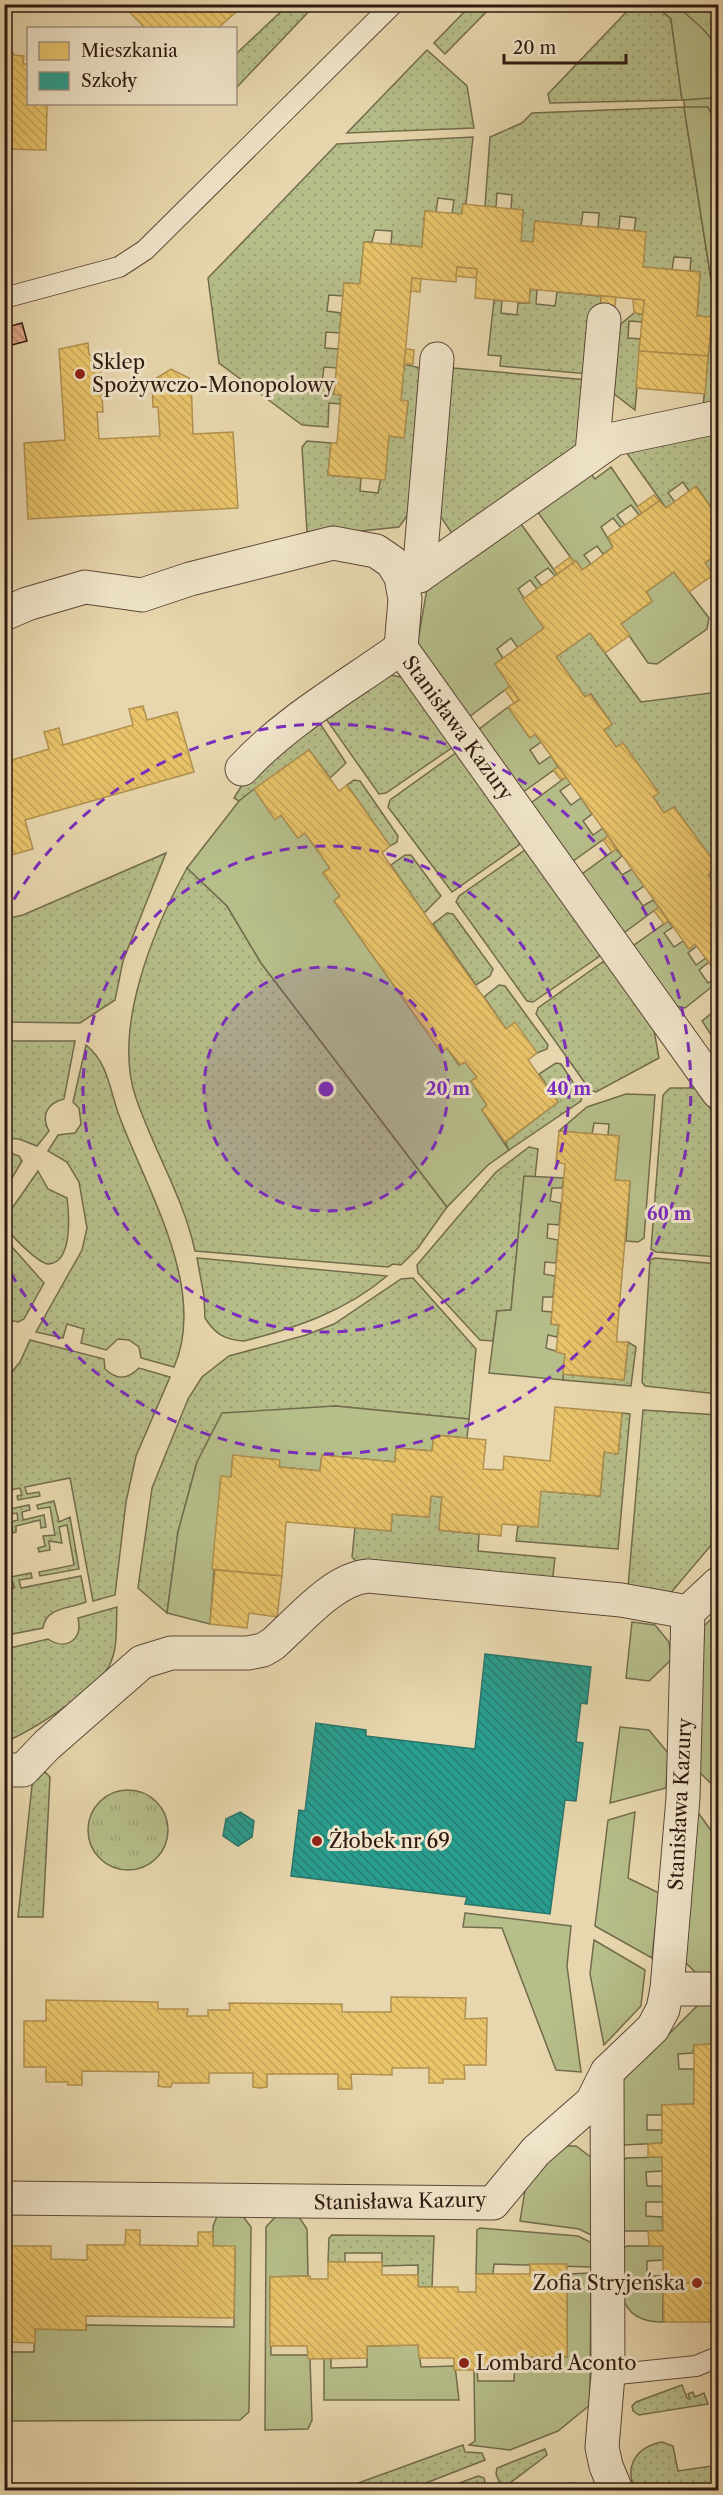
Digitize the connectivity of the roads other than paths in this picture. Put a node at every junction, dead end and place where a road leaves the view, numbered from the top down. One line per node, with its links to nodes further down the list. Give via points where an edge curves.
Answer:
1 (393, 4): 2 (lane, via 145,250 119,267)
2 (4, 298)
3 (604, 320): 6 (street)
4 (437, 359): 7 (street, Stanisława Kazury)
5 (718, 417): 6 (street, via 614,438)
6 (592, 453): 7 (street)
7 (410, 577): 8 (street, via 376,551 333,543 142,595 85,587); 9 (street, Stanisława Kazury)
8 (4, 614)
9 (401, 648): 10 (street, via 283,732); 11 (street, Stanisława Kazury)
10 (242, 770)
11 (709, 1063): 12 (street, Stanisława Kazury)
12 (718, 1092)
13 (718, 1584): 14 (street)
14 (688, 1611): 15 (street, via 621,1600 356,1577 342,1582 263,1650 171,1653 142,1662 23,1770); 16 (street, Stanisława Kazury, via 683,1798)
15 (4, 1770)
16 (667, 1989): 17 (street); 18 (street, Stanisława Kazury, via 653,2028)
17 (713, 1989)
18 (607, 2072): 19 (street, Stanisława Kazury, via 592,2102 536,2151 493,2203); 21 (street)
19 (4, 2198)
20 (718, 2357): 21 (lane, via 696,2366)
21 (608, 2375): 22 (street, via 602,2447)
22 (616, 2490)

